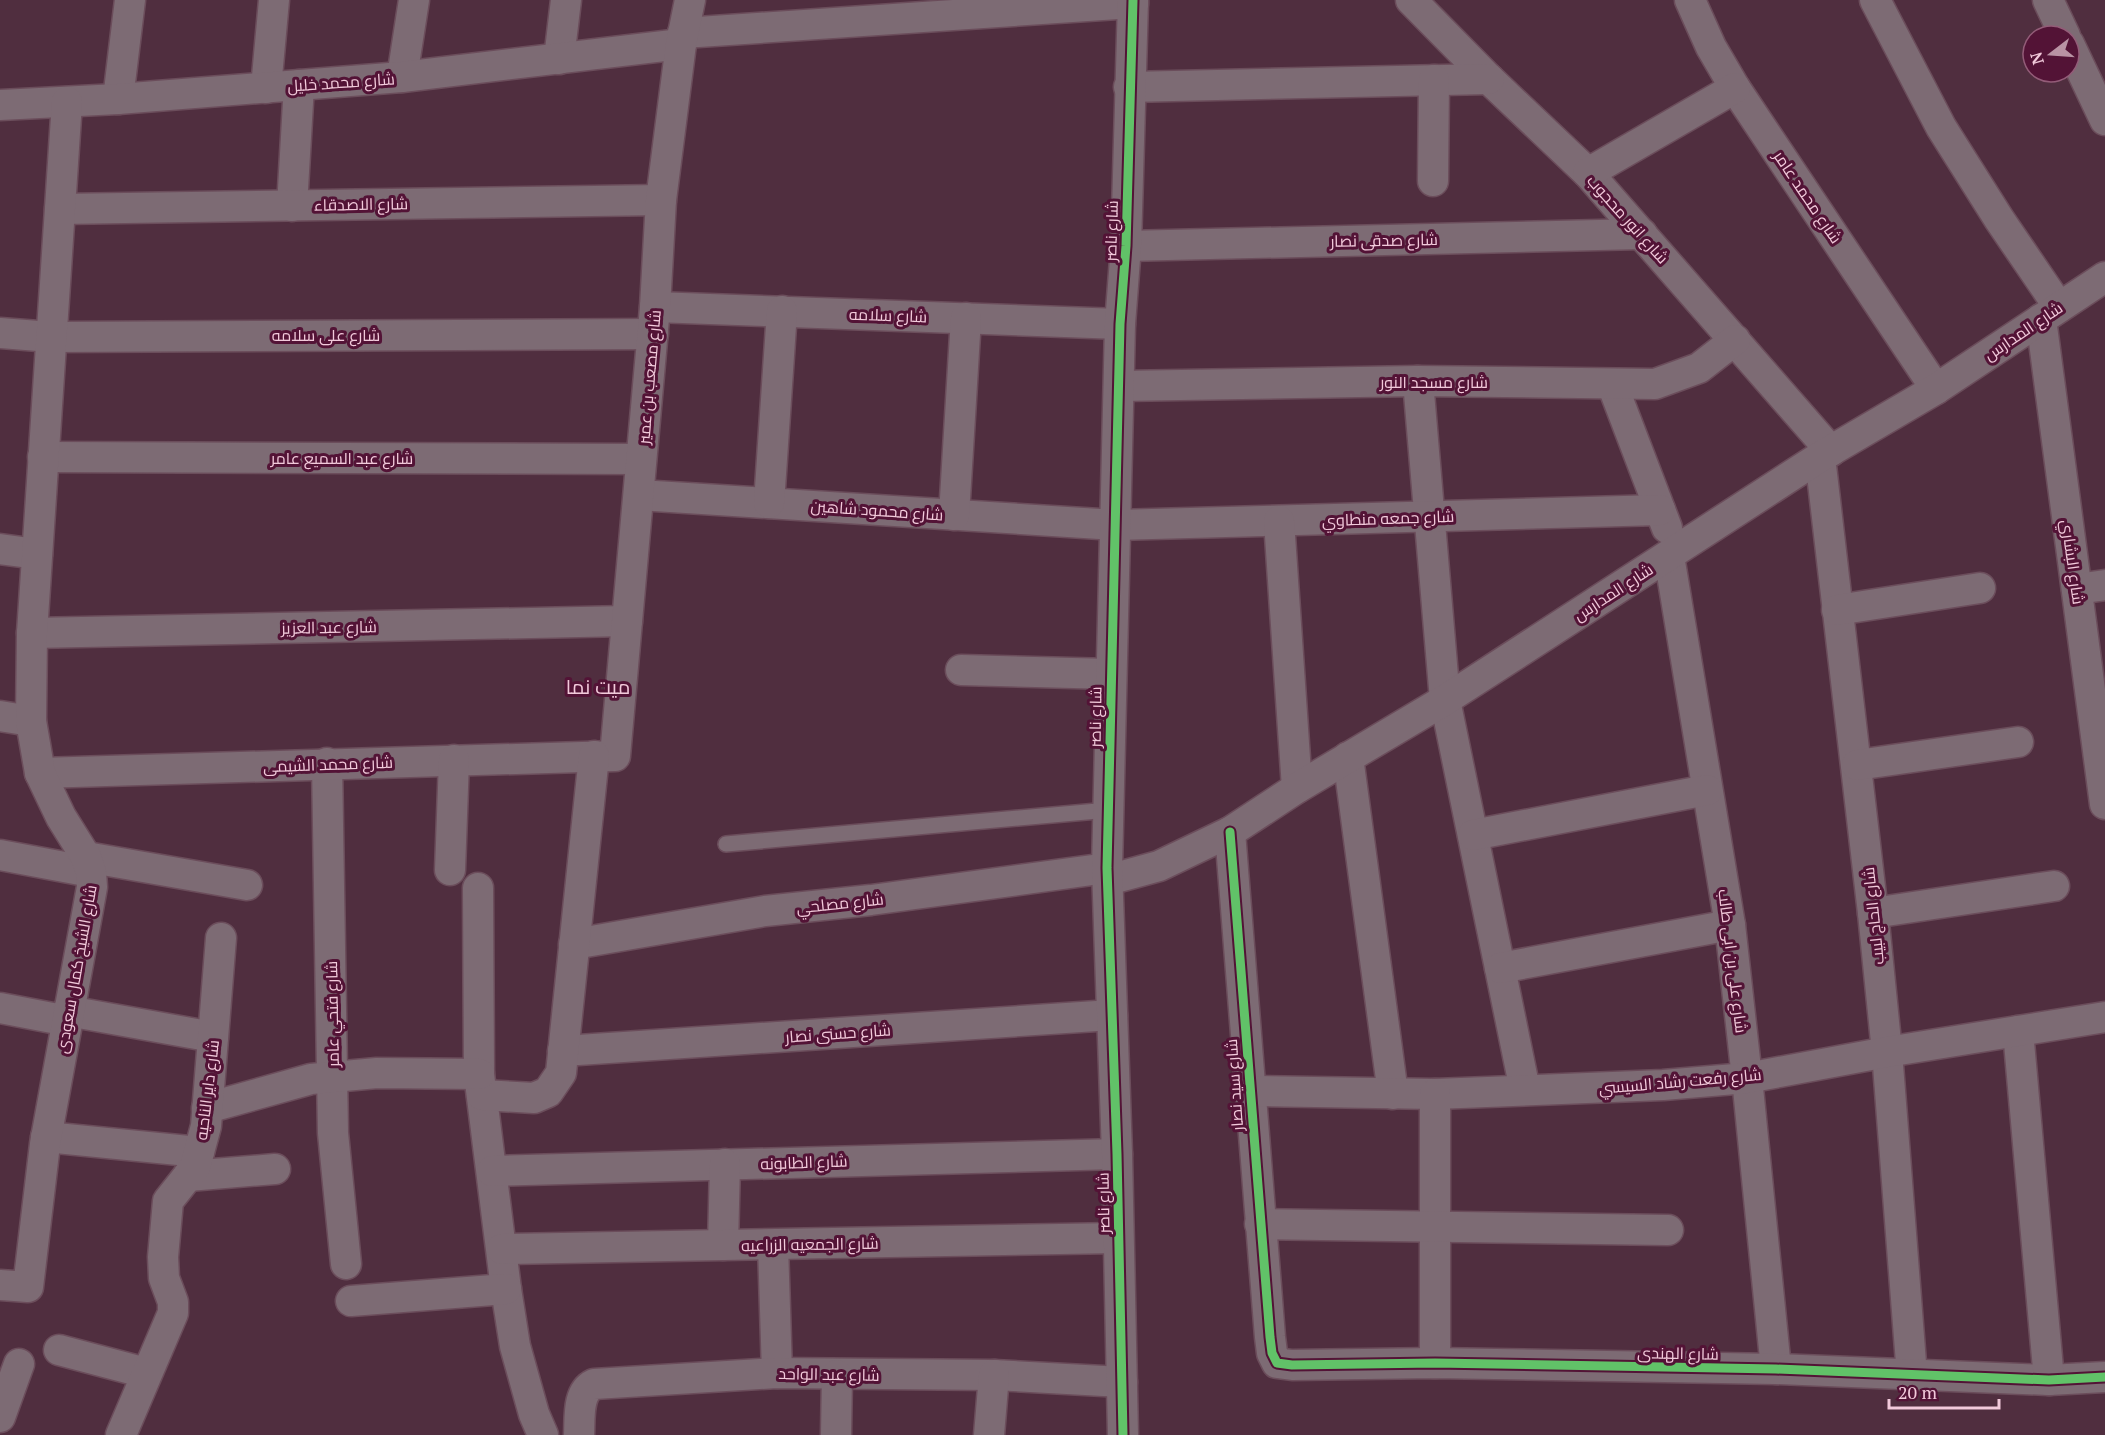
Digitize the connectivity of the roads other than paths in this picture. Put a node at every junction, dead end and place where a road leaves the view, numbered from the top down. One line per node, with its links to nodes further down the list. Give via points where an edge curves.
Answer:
1 (130, 0): 22 (street)
2 (274, 0): 20 (street)
3 (414, 0): 15 (street)
4 (566, 0): 13 (street)
5 (690, 0): 12 (street, شارع مصعب بن عمير)
6 (1411, 0): 16 (street, شارع انور محجوب)
7 (1690, 0): 21 (street, شارع محمد عامر)
8 (1875, 0): 35 (street, via 1941,127 1999,219)
9 (2048, 0): 11 (street)
10 (1133, 1): 12 (street, شارع محمد خليل); 19 (street, شارع ناصر)
11 (2059, 24)
12 (682, 39): 13 (street, شارع محمد خليل); 28 (street, شارع مصعب بن عمير)
13 (559, 59): 15 (street, شارع محمد خليل)
14 (2081, 68): 25 (street)
15 (402, 77): 18 (street, شارع محمد خليل)
16 (1489, 79): 17 (street); 26 (street, شارع انور محجوب)
17 (1434, 80): 19 (street); 27 (street)
18 (299, 85): 20 (street, شارع محمد خليل); 29 (street)
19 (1129, 87): 32 (street, شارع ناصر)
20 (266, 88): 22 (street, شارع محمد خليل)
21 (1735, 88): 26 (street); 45 (street, شارع محمد عامر)
22 (118, 99): 23 (street, شارع محمد خليل)
23 (67, 102): 24 (street, شارع محمد خليل); 30 (street)
24 (0, 105)
25 (2104, 114)
26 (1588, 173): 31 (street, شارع انور محجوب)
27 (1433, 181)
28 (661, 200): 29 (street, شارع الاصدقاء); 37 (street, شارع مصعب بن عمير)
29 (292, 206): 30 (street, شارع الاصدقاء)
30 (60, 209): 40 (street)
31 (1642, 234): 32 (street, شارع صدقى نصار); 41 (street, شارع انور محجوب)
32 (1126, 246): 38 (street, شارع ناصر)
33 (2105, 277): 35 (street, شارع المدارس)
34 (782, 311): 36 (street, شارع سلامه); 37 (street, شارع سلامه); 50 (street)
35 (2050, 313): 45 (street, شارع المدارس); 59 (street, شارع البشاري)
36 (966, 318): 38 (street, شارع سلامه); 52 (street)
37 (654, 320): 40 (street, شارع على سلامه); 48 (street, شارع مصعب بن عمير)
38 (1120, 324): 44 (street, شارع ناصر)
39 (0, 333): 40 (street, شارع على سلامه)
40 (51, 337): 47 (street)
41 (1735, 340): 43 (street, شارع مسجد النور, via 1699,368 1655,384); 46 (street, شارع انور محجوب)
42 (1418, 381): 43 (street, شارع مسجد النور); 44 (street, شارع مسجد النور); 53 (street)
43 (1612, 384): 51 (street, شارع على بن ابى طالب)
44 (1120, 386): 55 (street, شارع ناصر)
45 (1936, 389): 46 (street, شارع المدارس)
46 (1826, 454): 57 (street, شارع المدارس); 61 (street, شارع الحاج لبيب)
47 (43, 457): 48 (street, شارع عبد السميع عامر); 58 (street)
48 (641, 459): 49 (street, شارع مصعب بن عمير)
49 (639, 495): 50 (street, شارع محمود شاهين); 62 (street, شارع مصعب بن عمير)
50 (770, 503): 52 (street, شارع محمود شاهين)
51 (1660, 510): 53 (street, شارع جمعه منطاوي); 57 (street, شارع على بن ابى طالب)
52 (954, 514): 55 (street, شارع محمود شاهين)
53 (1430, 517): 54 (street, شارع جمعه منطاوي); 66 (street)
54 (1279, 521): 55 (street, شارع جمعه منطاوي); 76 (street)
55 (1116, 525): 65 (street, شارع ناصر)
56 (0, 549): 58 (street)
57 (1672, 553): 66 (street, شارع المدارس); 77 (street, شارع على بن ابى طالب)
58 (36, 554): 63 (street)
59 (2091, 587): 78 (street, شارع البشاري)
60 (1980, 588): 61 (street)
61 (1837, 610): 74 (street, شارع الحاج لبيب)
62 (627, 621): 63 (street, شارع عبد العزيز); 70 (street, شارع مصعب بن عمير)
63 (32, 633): 68 (street)
64 (961, 670): 65 (street)
65 (1111, 674): 79 (street, شارع ناصر)
66 (1445, 700): 71 (street, شارع المدارس); 81 (street)
67 (0, 716): 68 (street)
68 (31, 721): 75 (street)
69 (2018, 742): 74 (street)
70 (604, 756): 72 (street, شارع محمد الشيمى); 93 (street, شارع مصعب بن عمير)
71 (1348, 757): 76 (street, شارع المدارس); 108 (street)
72 (454, 760): 73 (street, شارع محمد الشيمى); 85 (street)
73 (327, 764): 75 (street, شارع محمد الشيمى); 103 (street, شارع فتحي عامر)
74 (1857, 765): 90 (street, شارع الحاج لبيب)
75 (40, 773): 84 (street)
76 (1298, 788): 80 (street, شارع المدارس)
77 (1707, 790): 81 (street); 91 (street, شارع على بن ابى طالب)
78 (2105, 804)
79 (1109, 810): 82 (lane); 86 (street, شارع ناصر)
80 (1230, 832): 86 (street, شارع المدارس, via 1159,866); 107 (street, شارع سيد نصار)
81 (1473, 836): 94 (street)
82 (726, 844)
83 (0, 855): 84 (street)
84 (89, 864): 87 (street); 97 (street, شارع الشيخ كمال سعودى, via 92,887)
85 (450, 870)
86 (1108, 874): 93 (street, شارع مصلحي, via 765,911); 96 (street, شارع ناصر)
87 (247, 885)
88 (2054, 886): 90 (street)
89 (478, 888): 105 (street)
90 (1873, 913): 102 (street, شارع الحاج لبيب)
91 (1730, 925): 94 (street); 104 (street, شارع على بن ابى طالب)
92 (221, 938): 100 (street, شارع داير الناحيه)
93 (574, 944): 101 (street, شارع مصعب بن عمير)
94 (1500, 968): 106 (street)
95 (0, 1008): 97 (street)
96 (1112, 1015): 101 (street, شارع حسنى نصار); 112 (street, شارع ناصر)
97 (68, 1016): 100 (street); 111 (street, شارع الشيخ كمال سعودى)
98 (2105, 1017): 99 (street, شارع رفعت رشاد السيسي)
99 (2018, 1031): 102 (street, شارع رفعت رشاد السيسي); 139 (street)
100 (213, 1037): 110 (street, شارع داير الناحيه)
101 (563, 1051): 105 (street, شارع مصعب بن عمير, via 561,1073 548,1092 534,1098)
102 (1887, 1052): 104 (street, شارع رفعت رشاد السيسي); 137 (street, شارع الحاج لبيب)
103 (333, 1077): 105 (street, شارع مصعب بن عمير, via 377,1073); 110 (street, شارع مصعب بن عمير, via 311,1079); 124 (street, شارع فتحي عامر, via 333,1133)
104 (1747, 1078): 106 (street, شارع رفعت رشاد السيسي, via 1663,1086); 132 (street, شارع على بن ابى طالب)
105 (481, 1085): 116 (street)
106 (1525, 1090): 109 (street, شارع رفعت رشاد السيسي)
107 (1250, 1091): 108 (street, شارع رفعت رشاد السيسي); 117 (street, شارع سيد نصار)
108 (1393, 1094): 109 (street, شارع رفعت رشاد السيسي)
109 (1435, 1094): 118 (street)
110 (207, 1108): 113 (street, شارع داير الناحيه, via 206,1126)
111 (46, 1137): 113 (street); 125 (street, شارع الشيخ كمال سعودى)
112 (1117, 1154): 114 (street, شارع الطابونه); 120 (street, شارع ناصر)
113 (193, 1164): 115 (street); 133 (street, شارع داير الناحيه, via 168,1201 163,1257 173,1312)
114 (725, 1164): 116 (street, شارع الطابونه); 121 (street)
115 (275, 1169)
116 (492, 1171): 123 (street)
117 (1260, 1224): 118 (street); 128 (street, شارع سيد نصار)
118 (1435, 1226): 119 (street); 130 (street)
119 (1668, 1230)
120 (1119, 1238): 122 (street, شارع الجمعيه الزراعيه); 140 (street, شارع ناصر)
121 (723, 1245): 122 (street, شارع الجمعيه الزراعيه); 123 (street, شارع الجمعيه الزراعيه)
122 (773, 1245): 134 (street)
123 (502, 1249): 126 (street)
124 (345, 1264)
125 (14, 1286)
126 (506, 1289): 127 (street); 143 (street, via 523,1379)
127 (351, 1301)
128 (1270, 1337): 130 (street, شارع الهندى, via 1277,1363)
129 (59, 1350): 133 (street)
130 (1435, 1363): 132 (street, شارع الهندى)
131 (19, 1364): 141 (street)
132 (1776, 1369): 137 (street, شارع الهندى)
133 (146, 1373): 142 (street, شارع داير الناحيه)
134 (777, 1373): 135 (street, شارع عبد الواحد); 144 (street, شارع عبد الواحد, via 591,1385 582,1400)
135 (837, 1375): 136 (street, شارع عبد الواحد); 145 (street)
136 (994, 1375): 140 (street, شارع عبد الواحد); 146 (street)
137 (1912, 1376): 139 (street, شارع الهندى)
138 (2105, 1377): 139 (street, شارع الهندى)
139 (2049, 1380)
140 (1122, 1382): 147 (street, شارع ناصر)
141 (0, 1417)
142 (121, 1435)
143 (543, 1435)
144 (579, 1435)
145 (836, 1435)
146 (989, 1435)
147 (1123, 1435)

